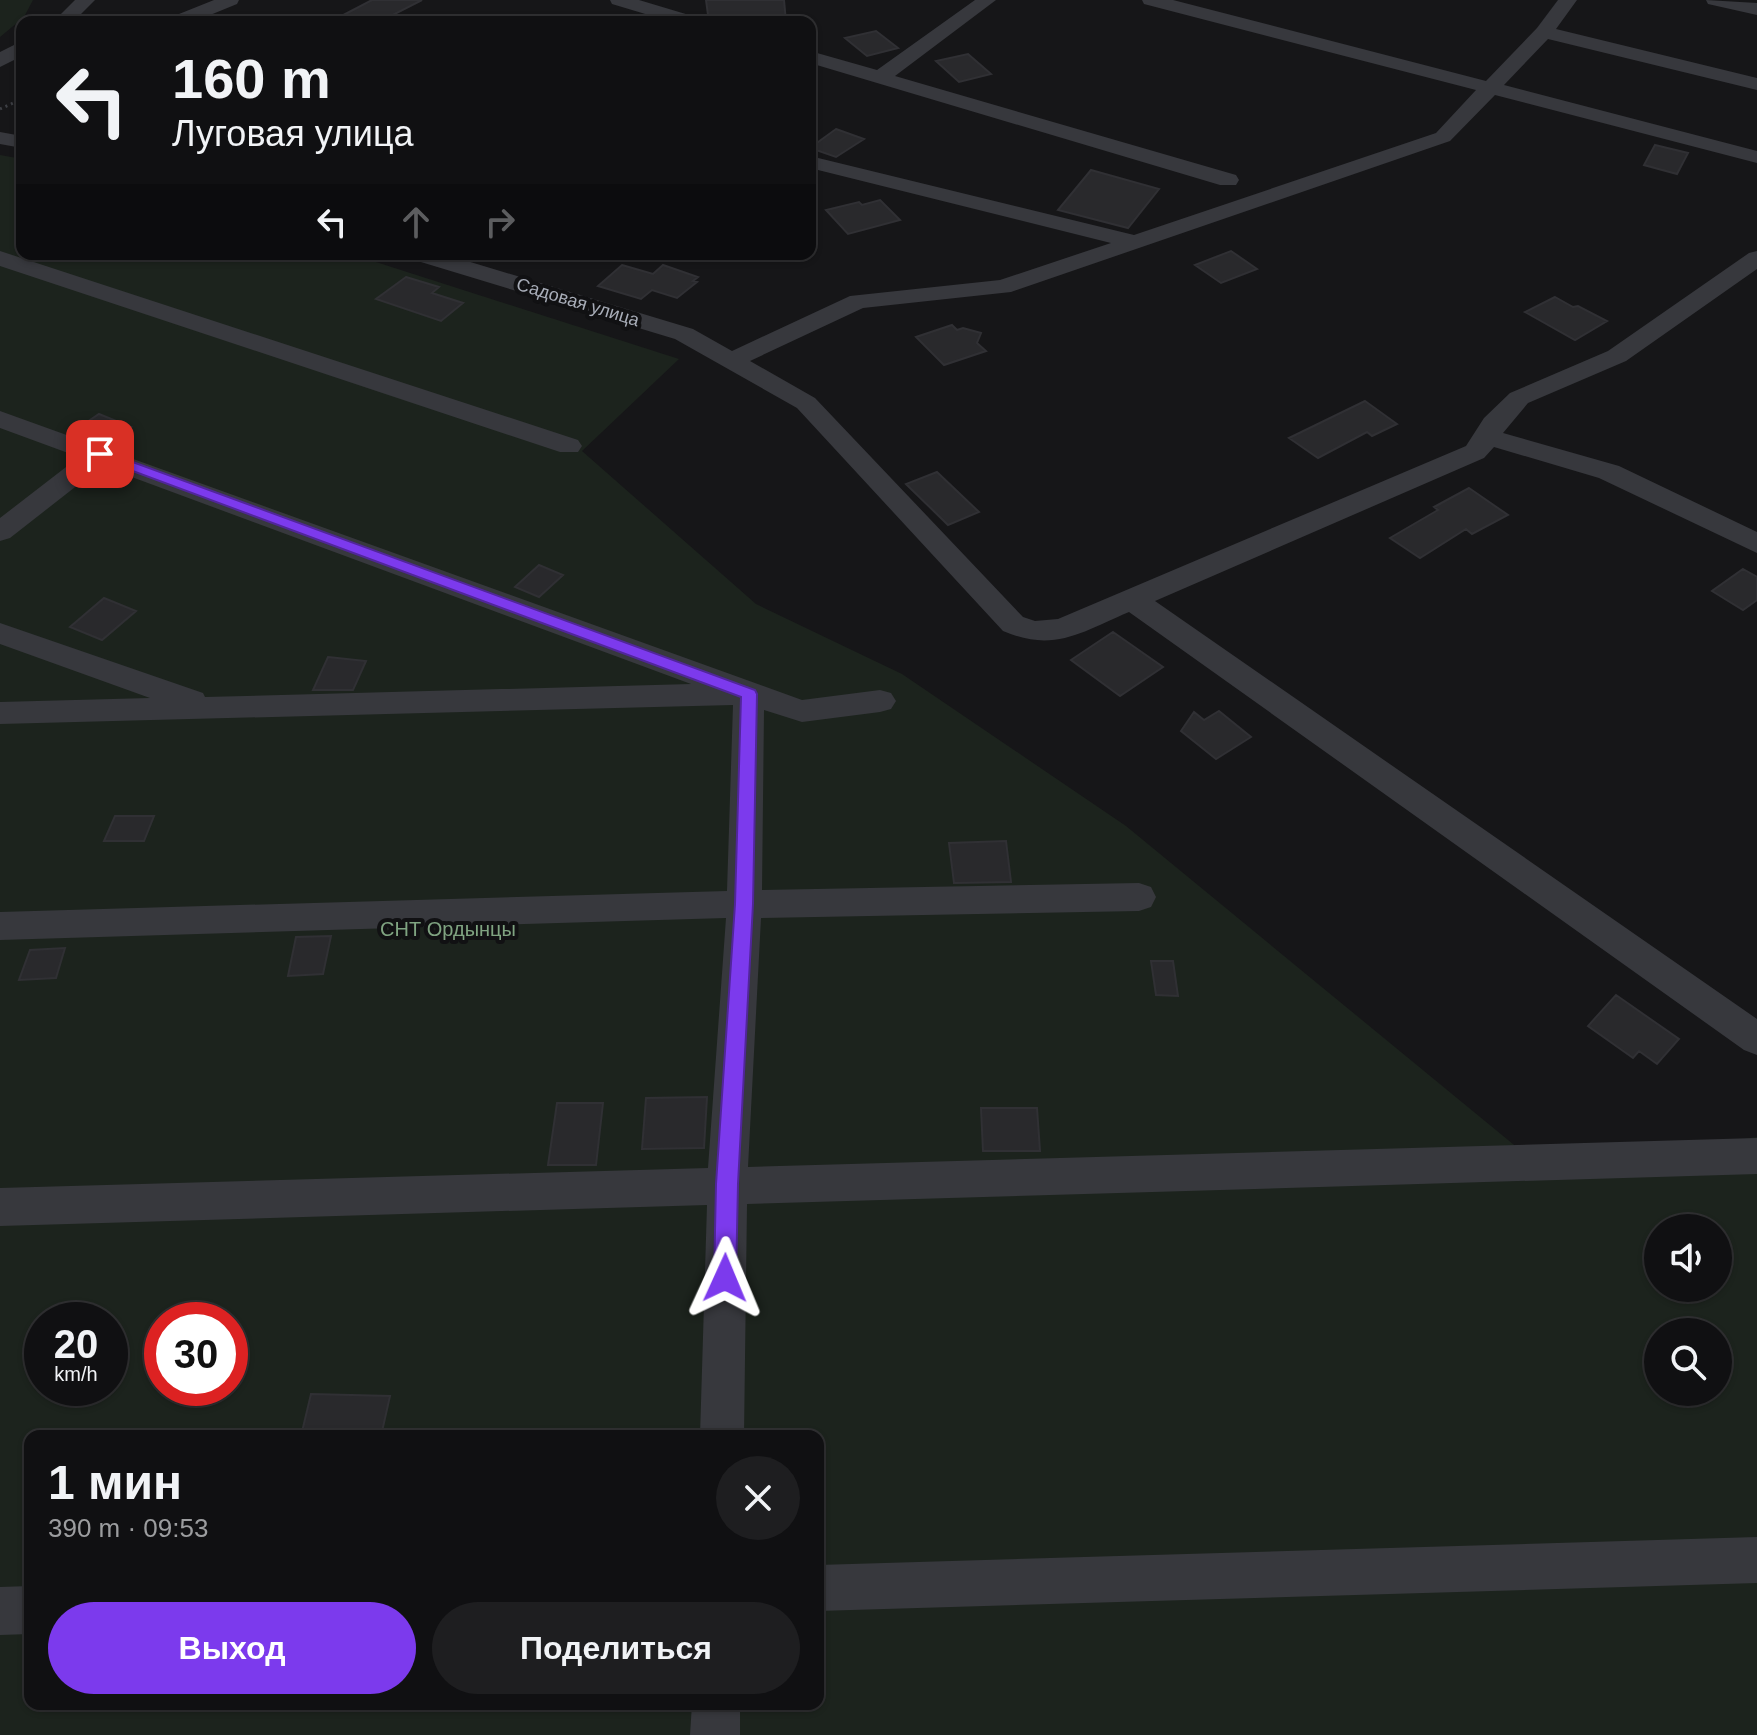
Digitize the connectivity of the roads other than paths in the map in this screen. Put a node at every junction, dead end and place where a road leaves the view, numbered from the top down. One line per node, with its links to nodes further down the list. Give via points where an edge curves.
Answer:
1 (86, 0): 9 (street)
2 (230, 0): 10 (street)
3 (619, 0): 11 (street)
4 (987, 0): 14 (street)
5 (1151, 0): 16 (street)
6 (1568, 0): 12 (street)
7 (1715, 0): 8 (street)
8 (1757, 9)
9 (69, 16)
10 (191, 16)
11 (672, 16)
12 (1544, 32): 15 (street); 16 (street)
13 (816, 59): 14 (street)
14 (879, 78): 19 (street)
15 (1757, 84)
16 (1492, 88): 17 (street); 20 (street, via 1443,137)
17 (1757, 157)
18 (816, 163): 20 (street)
19 (1228, 180)
20 (1132, 241): 24 (street, via 1003,287 858,301)
21 (0, 258): 27 (street)
22 (1757, 258): 26 (street, Садовая улица, via 1617,356 1519,398 1493,424)
23 (439, 260): 24 (street, Садовая улица, via 684,334)
24 (733, 360): 31 (street, Садовая улица, via 806,403 1013,624 1032,632 1062,629)
25 (0, 419): 28 (street)
26 (1488, 437): 30 (street, via 1609,472); 31 (street, Садовая улица, via 1475,452)
27 (569, 446)
28 (100, 454): 29 (street); 33 (street)
29 (0, 532)
30 (1757, 544)
31 (1132, 599): 40 (street)
32 (0, 633): 35 (street)
33 (749, 694): 34 (street, via 802,711); 35 (street); 38 (street)
34 (880, 701)
35 (212, 709): 36 (street)
36 (0, 713)
37 (1139, 897): 38 (street)
38 (744, 904): 39 (street); 42 (street)
39 (0, 926)
40 (1757, 1039)
41 (1757, 1156): 42 (street)
42 (727, 1184): 43 (street); 44 (street)
43 (0, 1207)
44 (722, 1430)
45 (1757, 1560): 46 (street)
46 (824, 1588)
47 (24, 1610): 48 (street)
48 (0, 1611)
49 (716, 1710): 50 (street)
50 (715, 1735)

